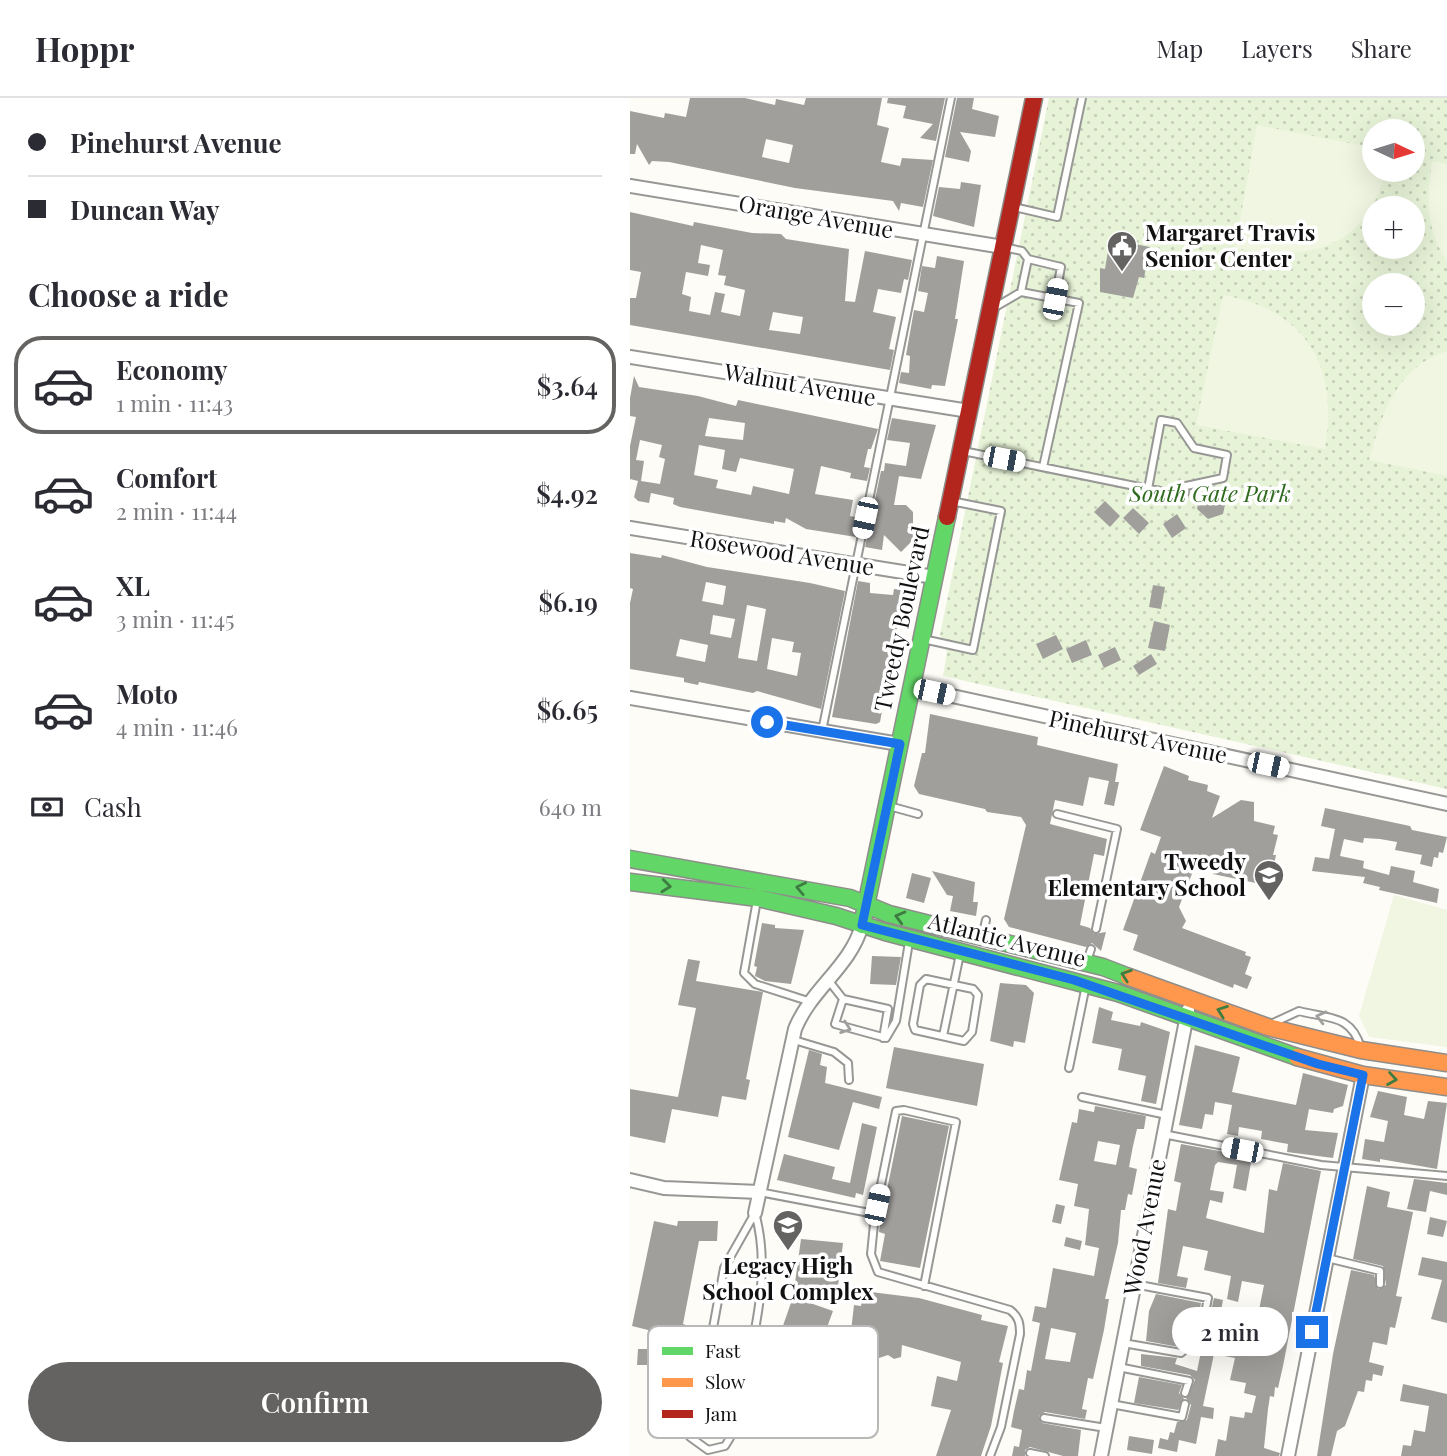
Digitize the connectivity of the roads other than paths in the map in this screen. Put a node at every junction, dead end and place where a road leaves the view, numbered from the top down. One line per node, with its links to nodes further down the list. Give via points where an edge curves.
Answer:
1 (951, 98): 6 (lane)
2 (1034, 98): 5 (main road, Tweedy Boulevard)
3 (1082, 98): 5 (lane, via 1057,217)
4 (630, 186): 6 (street, Orange Avenue)
5 (1011, 207): 7 (main road, Tweedy Boulevard)
6 (924, 236): 7 (street, Orange Avenue); 13 (lane)
7 (1003, 247): 8 (lane, via 1022,251); 11 (main road, Tweedy Boulevard)
8 (1028, 259): 9 (lane); 10 (lane, via 1061,267)
9 (1021, 292): 10 (lane); 11 (lane)
10 (1055, 299): 16 (lane, via 1079,303)
11 (990, 310): 14 (main road, Tweedy Boulevard)
12 (630, 357): 13 (street, Walnut Avenue)
13 (889, 401): 14 (street, Walnut Avenue); 20 (lane)
14 (970, 411): 15 (main road, Tweedy Boulevard)
15 (961, 451): 16 (lane); 18 (main road, Tweedy Boulevard)
16 (1043, 467): 17 (lane)
17 (1148, 489): 17 (lane, via 1184,496 1186,486 1223,478 1227,455 1194,448 1177,423 1161,420)
18 (951, 501): 21 (main road, Tweedy Boulevard); 22 (lane, via 1001,511 973,650)
19 (630, 527): 20 (street, Rosewood Avenue)
20 (855, 566): 21 (street, Rosewood Avenue); 25 (lane)
21 (934, 577): 22 (main road, Tweedy Boulevard)
22 (921, 639): 23 (main road, Tweedy Boulevard)
23 (911, 687): 26 (main road, Tweedy Boulevard); 27 (street, Pinehurst Avenue)
24 (630, 698): 25 (street)
25 (822, 732): 26 (street)
26 (900, 744): 28 (main road, Tweedy Boulevard)
27 (1447, 804)
28 (886, 806): 29 (lane); 34 (main road, Tweedy Boulevard)
29 (918, 814)
30 (1057, 814): 37 (lane, via 1117,829)
31 (633, 861): 34 (main road, Atlantic Avenue, one-way to 31, via 770,882)
32 (630, 882): 33 (main road, Atlantic Avenue, one-way to 33)
33 (758, 898): 36 (main road, Atlantic Avenue); 46 (lane, via 744,972 755,985)
34 (867, 905): 36 (main road, Tweedy Boulevard); 39 (main road, Atlantic Avenue, one-way to 34)
35 (986, 920): 39 (lane)
36 (862, 925): 38 (main road, Atlantic Avenue); 41 (street, Tweedy Boulevard, via 847,957)
37 (1096, 929)
38 (909, 939): 40 (main road, Atlantic Avenue); 50 (lane, via 896,1021)
39 (982, 939): 45 (main road, Atlantic Avenue, one-way to 39, via 1089,956)
40 (961, 952): 42 (main road, Atlantic Avenue); 43 (lane)
41 (828, 979): 44 (lane); 46 (street, Tweedy Boulevard)
42 (1086, 983): 47 (main road, Atlantic Avenue); 54 (lane)
43 (953, 985): 49 (lane); 49 (lane, via 973,989 978,995 972,1032 964,1041); 49 (lane, via 926,979 920,985 915,1030)
44 (843, 999): 50 (lane, via 888,1009); 50 (lane, one-way to 50, via 835,1024)
45 (1190, 999): 47 (street, Wood Avenue); 48 (main road, Atlantic Avenue, one-way to 45)
46 (808, 1002): 51 (street, Tweedy Boulevard)
47 (1186, 1017): 55 (main road, Atlantic Avenue, via 1318,1064); 59 (street, Wood Avenue)
48 (1268, 1027): 52 (main road, Atlantic Avenue); 52 (lane, one-way to 48, via 1349,1024 1299,1011)
49 (943, 1036)
50 (883, 1038)
51 (792, 1040): 56 (lane, via 834,1052 850,1067); 64 (street, Tweedy Boulevard)
52 (1361, 1050): 53 (main road, Atlantic Avenue)
53 (1447, 1063)
54 (1069, 1068)
55 (1363, 1075): 57 (main road, Atlantic Avenue, one-way to 57); 61 (street)
56 (849, 1080)
57 (1447, 1087)
58 (1082, 1097): 59 (lane)
59 (1167, 1115): 60 (street, Wood Avenue)
60 (1163, 1134): 61 (lane); 69 (street, Wood Avenue)
61 (1344, 1168): 62 (lane); 67 (street)
62 (1447, 1176)
63 (630, 1180): 64 (street, via 664,1188)
64 (759, 1192): 65 (street, Tweedy Boulevard); 66 (lane)
65 (755, 1213): 72 (lane, Tweedy Boulevard, via 724,1268); 73 (lane, Tweedy Boulevard, via 764,1270)
66 (875, 1214): 70 (lane, via 873,1265 888,1278); 70 (lane, via 896,1111 956,1122)
67 (1327, 1258): 68 (lane, via 1380,1271); 89 (street)
68 (1380, 1283)
69 (1134, 1284): 71 (lane, via 1208,1298); 74 (street, Wood Avenue)
70 (924, 1286): 86 (lane, via 1010,1310 1020,1323 1001,1427)
71 (1205, 1313)
72 (713, 1326)
73 (754, 1326)
74 (1123, 1343): 75 (lane, via 1181,1353); 76 (street, Wood Avenue)
75 (1188, 1347)
76 (1118, 1367): 77 (lane, via 1189,1381); 78 (street, Wood Avenue)
77 (1185, 1393)
78 (1111, 1404): 79 (lane, via 1182,1417); 81 (street, Wood Avenue)
79 (1185, 1404)
80 (1044, 1418): 81 (lane)
81 (1106, 1428): 88 (street, Wood Avenue)
82 (691, 1438): 84 (lane, Tweedy Boulevard)
83 (730, 1438): 84 (lane, Tweedy Boulevard, via 725,1446)
84 (708, 1453)
85 (1030, 1453): 87 (lane)
86 (990, 1456)
87 (1045, 1456)
88 (1101, 1456)
89 (1289, 1456)

